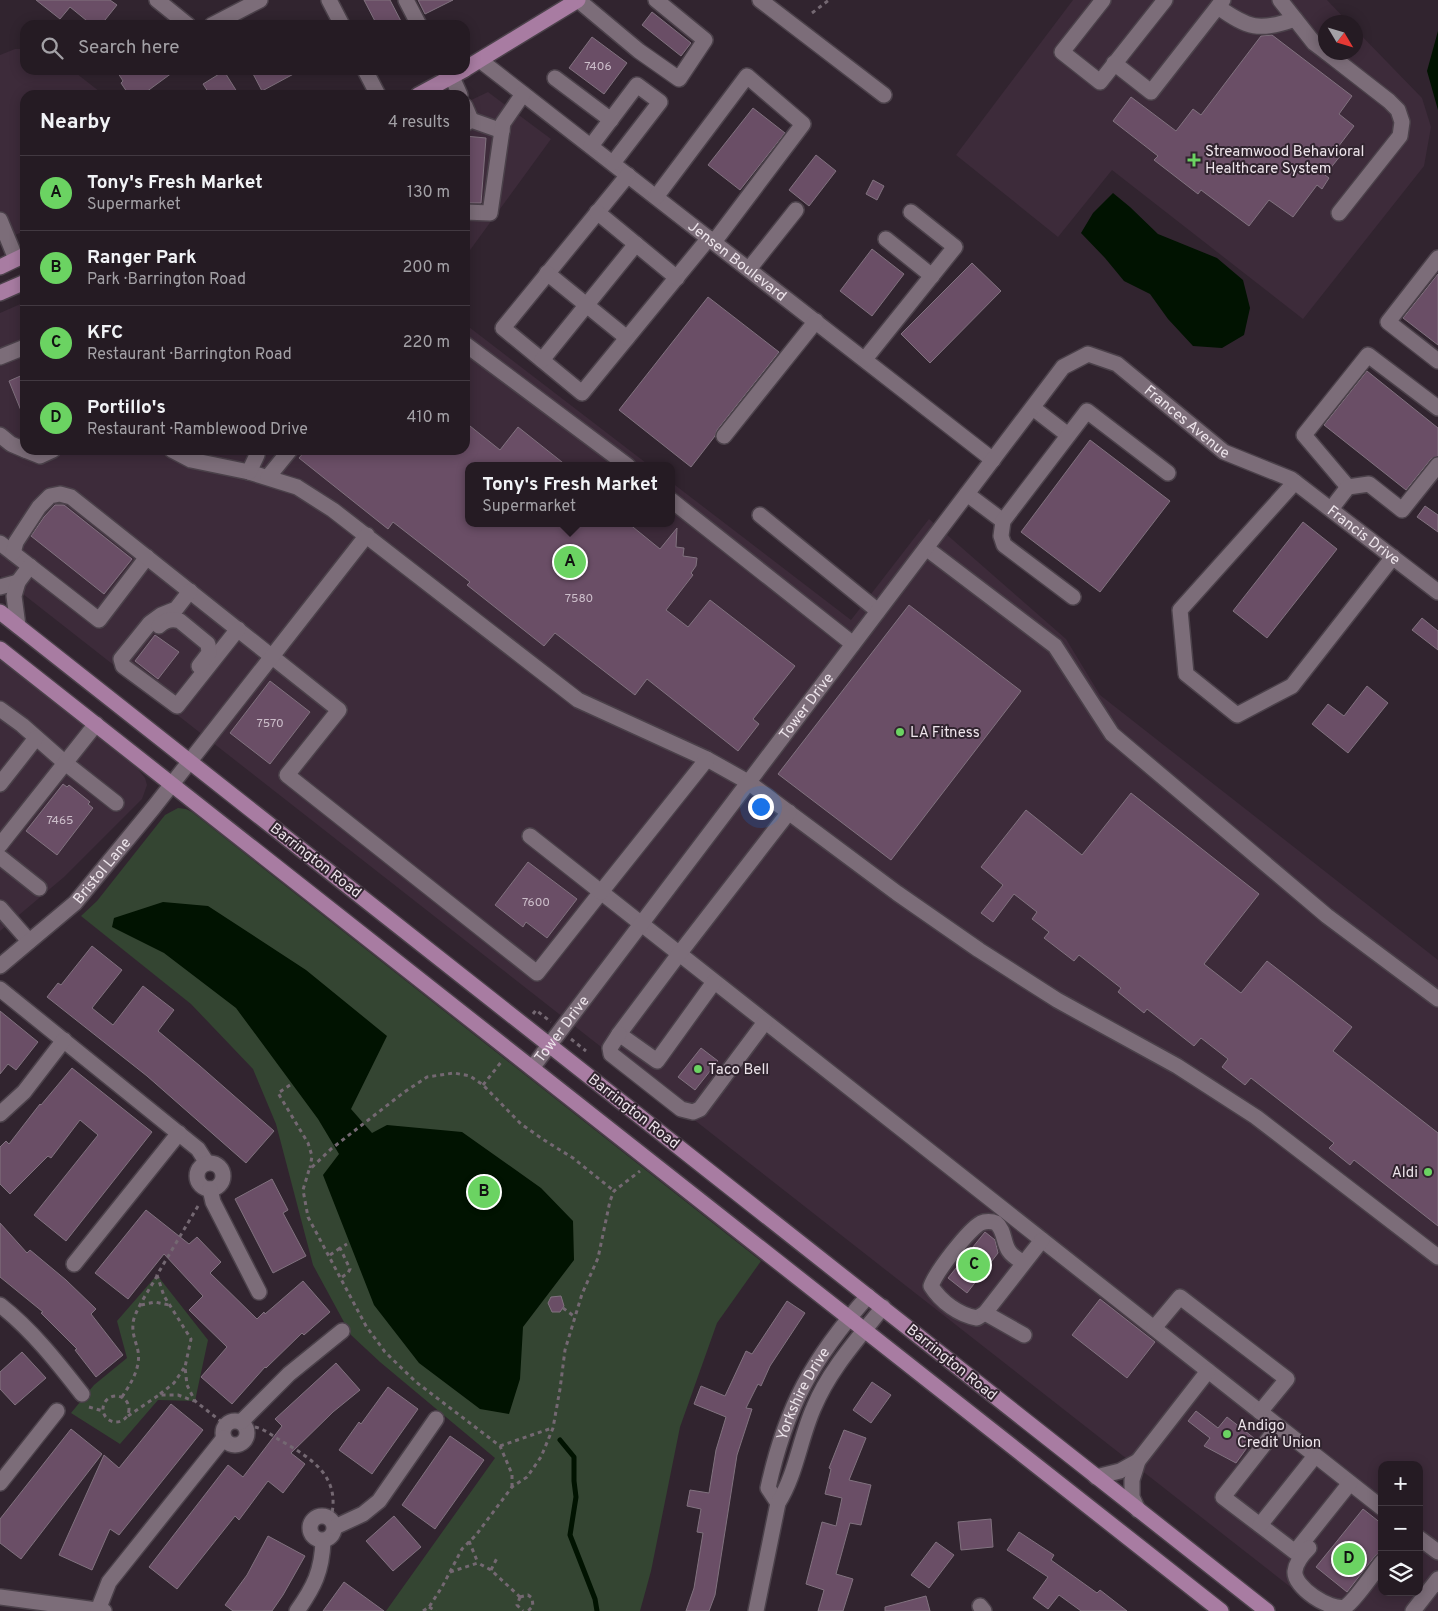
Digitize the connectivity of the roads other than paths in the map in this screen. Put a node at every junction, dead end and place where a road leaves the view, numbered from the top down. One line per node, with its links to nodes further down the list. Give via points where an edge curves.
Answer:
1 (157, 0): 13 (street)
2 (260, 0): 14 (street)
3 (329, 0): 15 (street)
4 (406, 0): 16 (street)
5 (578, 0): 10 (street, via 639,51 679,79 705,40); 19 (main road)
6 (760, 0): 30 (street)
7 (1103, 0): 20 (street, via 1062,52 1100,82)
8 (1164, 0): 20 (street)
9 (1280, 0): 12 (street)
10 (657, 1)
11 (1221, 3): 12 (street, via 1235,19 1249,26 1260,28); 20 (street, via 1151,92)
12 (1295, 19): 17 (street)
13 (182, 20)
14 (222, 20)
15 (339, 20)
16 (416, 20)
17 (1318, 45)
18 (1336, 60): 42 (street, via 1389,101 1398,110 1402,122 1400,136)
19 (481, 61): 21 (main road); 29 (street, Jensen Boulevard)
20 (1114, 63)
21 (470, 67)
22 (368, 75): 26 (street)
23 (455, 75): 27 (main road)
24 (460, 75): 28 (street)
25 (556, 78): 31 (street)
26 (375, 90)
27 (427, 90)
28 (460, 90)
29 (523, 94): 33 (street); 34 (street, Jensen Boulevard)
30 (884, 95)
31 (611, 120): 34 (street); 35 (street, via 637,85 660,102)
32 (470, 123): 33 (street)
33 (502, 131): 39 (street, via 490,213)
34 (591, 146): 35 (street, Jensen Boulevard)
35 (613, 164): 36 (street, Jensen Boulevard)
36 (628, 175): 37 (street, Jensen Boulevard); 40 (street)
37 (656, 197): 45 (street, Jensen Boulevard); 45 (street, via 747,76 804,124)
38 (796, 210): 51 (street)
39 (470, 212)
40 (597, 212): 46 (street); 52 (street)
41 (911, 212): 53 (street, via 955,247)
42 (1338, 213)
43 (0, 220): 47 (street)
44 (886, 239): 53 (street)
45 (711, 240): 51 (street, Jensen Boulevard); 54 (street)
46 (636, 244): 54 (street); 57 (street)
47 (20, 255)
48 (20, 257): 50 (main road)
49 (1438, 258): 66 (street, via 1388,322)
50 (0, 267)
51 (749, 270): 58 (street, Jensen Boulevard)
52 (547, 273): 57 (street); 65 (street, via 502,328)
53 (932, 276): 64 (street)
54 (677, 278): 59 (street)
55 (20, 284): 56 (main road)
56 (0, 293)
57 (586, 305): 59 (street); 65 (street)
58 (816, 322): 64 (street, Jensen Boulevard); 71 (street)
59 (627, 338): 65 (street, via 582,393)
60 (470, 348): 77 (street)
61 (20, 349): 63 (street)
62 (1088, 354): 67 (street, Tower Drive, via 1063,367); 82 (street, Frances Avenue, via 1117,364 1224,452)
63 (0, 356)
64 (865, 359): 76 (street, Jensen Boulevard)
65 (542, 360)
66 (1438, 361)
67 (1033, 408): 70 (street); 76 (street, Tower Drive)
68 (1438, 408): 83 (street, via 1368,356 1304,435)
69 (0, 435): 72 (street)
70 (1068, 435): 80 (street, via 1087,411); 88 (street)
71 (724, 436)
72 (20, 448)
73 (182, 455): 79 (street, via 191,460)
74 (257, 455): 79 (street)
75 (286, 455): 81 (street)
76 (993, 460): 84 (street, Tower Drive)
77 (623, 462)
78 (1438, 465): 83 (street, via 1402,510 1369,484)
79 (249, 472): 81 (street)
80 (1168, 473)
81 (268, 477): 89 (street, via 297,487)
82 (1293, 480): 86 (street, Francis Drive); 94 (street, via 1180,610 1186,674 1237,714 1292,686)
83 (1348, 487): 86 (street)
84 (967, 494): 88 (street); 91 (street, Tower Drive)
85 (675, 503): 106 (street)
86 (1331, 509): 94 (street, Francis Drive)
87 (760, 515): 102 (street)
88 (1003, 521): 100 (street, via 1001,536 1004,545)
89 (367, 535): 109 (street, Bristol Lane); 115 (street, via 578,700)
90 (0, 543): 92 (street)
91 (926, 548): 102 (street, Tower Drive); 135 (street, via 1056,646 1112,734 1326,916)
92 (13, 553): 93 (street, via 16,542 39,508 50,496 60,494 71,497); 95 (street)
93 (147, 557): 95 (street, via 99,620); 98 (street)
94 (1393, 557): 99 (street, Francis Drive)
95 (30, 566): 96 (street)
96 (18, 582): 97 (street); 104 (street, via 14,596)
97 (0, 587)
98 (190, 591): 101 (street); 105 (street)
99 (1438, 592)
100 (1074, 597)
101 (176, 609): 107 (street); 110 (street, via 150,623 121,659)
102 (878, 611): 106 (street, Tower Drive)
103 (0, 612): 104 (main road, Barrington Road)
104 (18, 626): 116 (main road, Barrington Road)
105 (238, 629): 107 (street); 109 (street)
106 (853, 644): 118 (street, Tower Drive)
107 (224, 647): 111 (street)
108 (0, 649): 113 (main road, Barrington Road)
109 (272, 656): 116 (street, Bristol Lane); 127 (street, via 339,710 288,775 537,973)
110 (125, 668): 111 (street, via 177,706); 111 (street, via 157,628 174,619 208,644 209,653 193,674)
111 (196, 683)
112 (0, 709): 114 (street)
113 (96, 724): 117 (street); 119 (main road, Barrington Road)
114 (36, 738): 117 (street); 120 (street)
115 (707, 759): 118 (street); 127 (street)
116 (190, 760): 119 (street, Bristol Lane); 139 (main road, Barrington Road)
117 (64, 762): 121 (street); 124 (street)
118 (748, 782): 122 (street); 129 (street, Tower Drive)
119 (172, 783): 130 (street, Bristol Lane, via 75,903); 140 (main road, Barrington Road)
120 (0, 784)
121 (116, 803)
122 (789, 812): 131 (street); 144 (street, via 979,950 1057,1000 1177,1066 1256,1118)
123 (530, 836): 127 (street)
124 (0, 845)
125 (0, 857): 126 (street)
126 (39, 888)
127 (601, 892): 129 (street)
128 (0, 908): 130 (street)
129 (640, 923): 131 (street); 139 (street, Tower Drive)
130 (29, 941): 132 (street, Bristol Lane)
131 (679, 954): 133 (street); 137 (street)
132 (0, 966)
133 (714, 982): 136 (street); 137 (street, via 657,1061)
134 (0, 989): 138 (street)
135 (1438, 998)
136 (765, 1022): 137 (street, via 700,1109 693,1112 681,1109 611,1054 610,1048); 143 (street)
137 (619, 1034)
138 (64, 1040): 141 (street, via 24,1092); 142 (street)
139 (549, 1045): 140 (street, Tower Drive); 148 (main road, Barrington Road)
140 (532, 1068): 152 (main road, Barrington Road)
141 (0, 1114)
142 (179, 1133): 146 (street); 147 (street, via 198,1149 207,1163 218,1165 223,1174 220,1185 206,1195 213,1202)
143 (1042, 1240): 145 (street); 153 (street)
144 (1438, 1257)
145 (1024, 1263): 151 (street); 151 (street, via 1009,1251 1002,1230 990,1221 981,1223 960,1244 931,1286 961,1314 977,1318)
146 (74, 1264)
147 (259, 1292)
148 (868, 1296): 150 (main road, Barrington Road); 152 (street, Yorkshire Drive)
149 (0, 1305): 158 (street, via 56,1359)
150 (883, 1307): 154 (street, Yorkshire Drive); 167 (main road, Barrington Road)
151 (985, 1313): 156 (street)
152 (850, 1317): 154 (main road, Barrington Road); 170 (street, Yorkshire Drive, via 812,1369 792,1408 775,1455 768,1488)
153 (1154, 1328): 157 (street); 160 (street, via 1180,1297 1287,1379)
154 (865, 1330): 170 (street, Yorkshire Drive, via 824,1385 802,1437 787,1490); 184 (main road, Barrington Road)
155 (342, 1331): 162 (street, via 289,1374)
156 (1024, 1334)
157 (1208, 1371): 160 (street); 166 (street)
158 (82, 1394)
159 (57, 1411): 168 (street)
160 (1260, 1412): 163 (street)
161 (436, 1419): 173 (street, via 379,1501 363,1514)
162 (243, 1424): 164 (street, via 234,1421); 164 (street, via 247,1434 241,1444 233,1445)
163 (1278, 1426): 165 (street); 174 (street, via 1223,1496)
164 (225, 1432): 181 (street, via 109,1582)
165 (1315, 1456): 169 (street); 174 (street)
166 (1138, 1461): 167 (street, via 1120,1471); 172 (street, via 1132,1480 1132,1497)
167 (1096, 1477): 172 (main road, Barrington Road)
168 (0, 1483)
169 (1353, 1486): 171 (street); 174 (street, via 1295,1552); 178 (street, via 1296,1564 1295,1576 1300,1587 1327,1607 1339,1609 1348,1605)
170 (778, 1504): 183 (street, Yorkshire Drive)
171 (1379, 1506)
172 (1138, 1510): 185 (main road, Barrington Road)
173 (333, 1523): 175 (street, via 335,1531); 175 (street, via 320,1516 311,1523 312,1535)
174 (1260, 1525)
175 (323, 1541): 182 (street, via 318,1575)
176 (1423, 1541): 177 (street)
177 (1438, 1552)
178 (1378, 1567)
179 (1438, 1579): 186 (street)
180 (0, 1597): 181 (street)
181 (101, 1610)
182 (296, 1611)
183 (756, 1611)
184 (1221, 1611)
185 (1267, 1611)
186 (1413, 1611)

